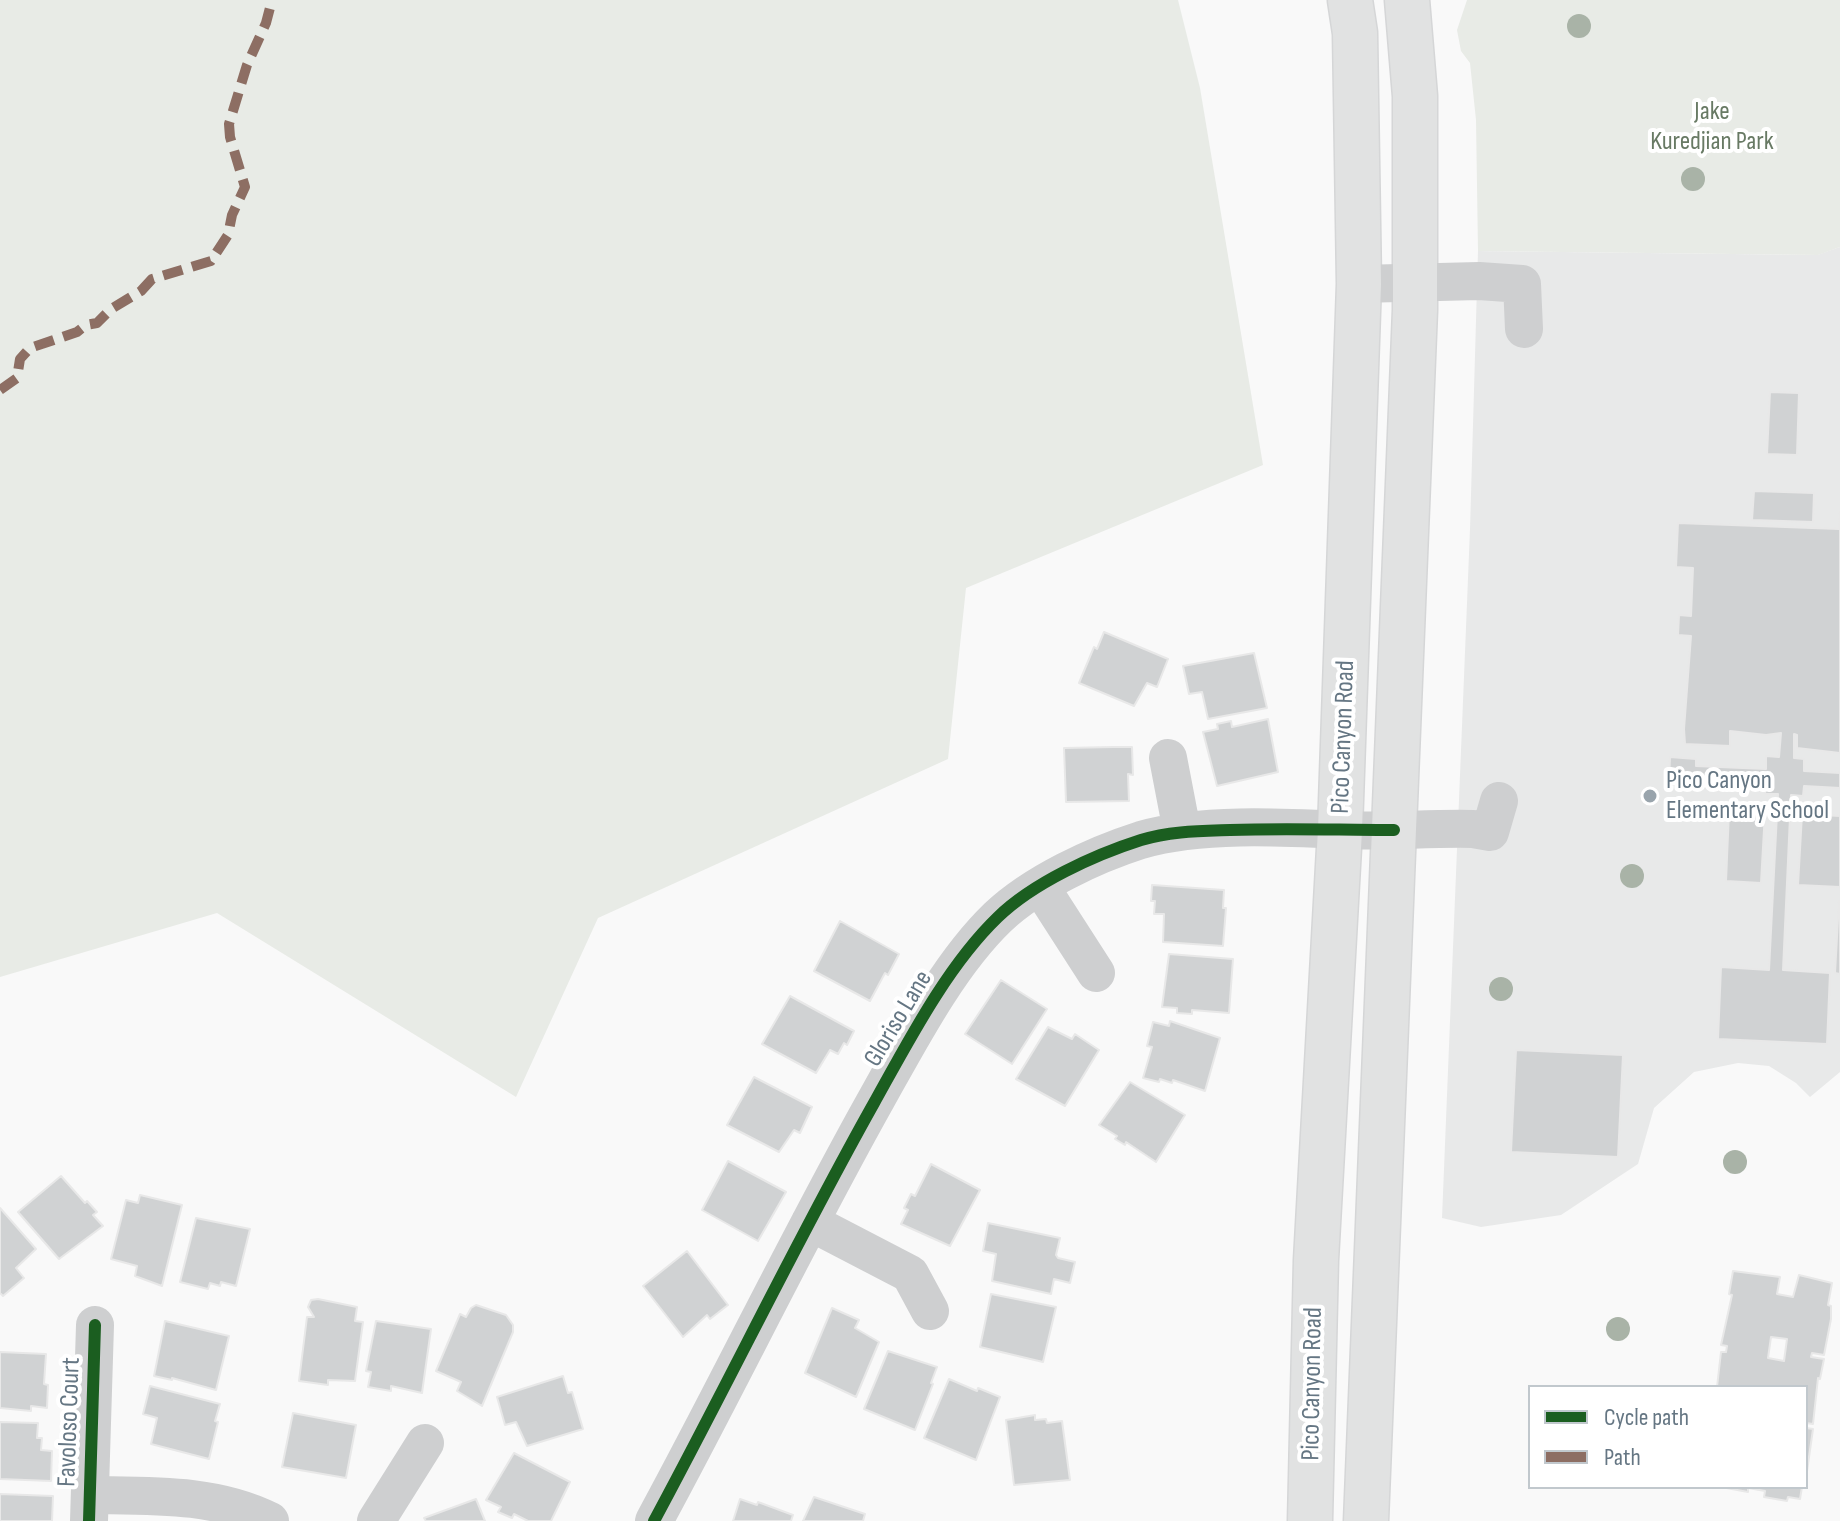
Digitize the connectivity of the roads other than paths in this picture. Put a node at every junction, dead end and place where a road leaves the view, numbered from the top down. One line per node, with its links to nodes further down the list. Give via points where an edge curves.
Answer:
1 (1350, 0): 4 (main road, Pico Canyon Road)
2 (1407, 0): 3 (main road, Pico Canyon Road, via 1415,96)
3 (1415, 283): 4 (street); 5 (street, via 1522,284); 9 (main road, Pico Canyon Road)
4 (1359, 284): 8 (main road, Pico Canyon Road)
5 (1524, 329)
6 (1168, 758): 10 (street)
7 (1499, 801): 9 (street, Gloriso Lane, via 1490,832)
8 (1340, 830): 9 (street, Gloriso Lane); 10 (street, Gloriso Lane); 21 (main road, Pico Canyon Road, via 1316,1273)
9 (1394, 830): 22 (main road, Pico Canyon Road)
10 (1182, 831): 11 (street, Gloriso Lane, via 1107,852)
11 (1040, 886): 12 (street); 13 (street, Gloriso Lane, via 1000,915 969,949 911,1037)
12 (1096, 973)
13 (810, 1222): 14 (street, via 910,1274); 20 (street, Gloriso Lane)
14 (930, 1311)
15 (95, 1325): 17 (street, Favoloso Court)
16 (425, 1443): 19 (street)
17 (89, 1508): 18 (street, via 207,1500)
18 (270, 1521)
19 (376, 1521)
20 (654, 1521)
21 (1310, 1521)
22 (1366, 1521)

